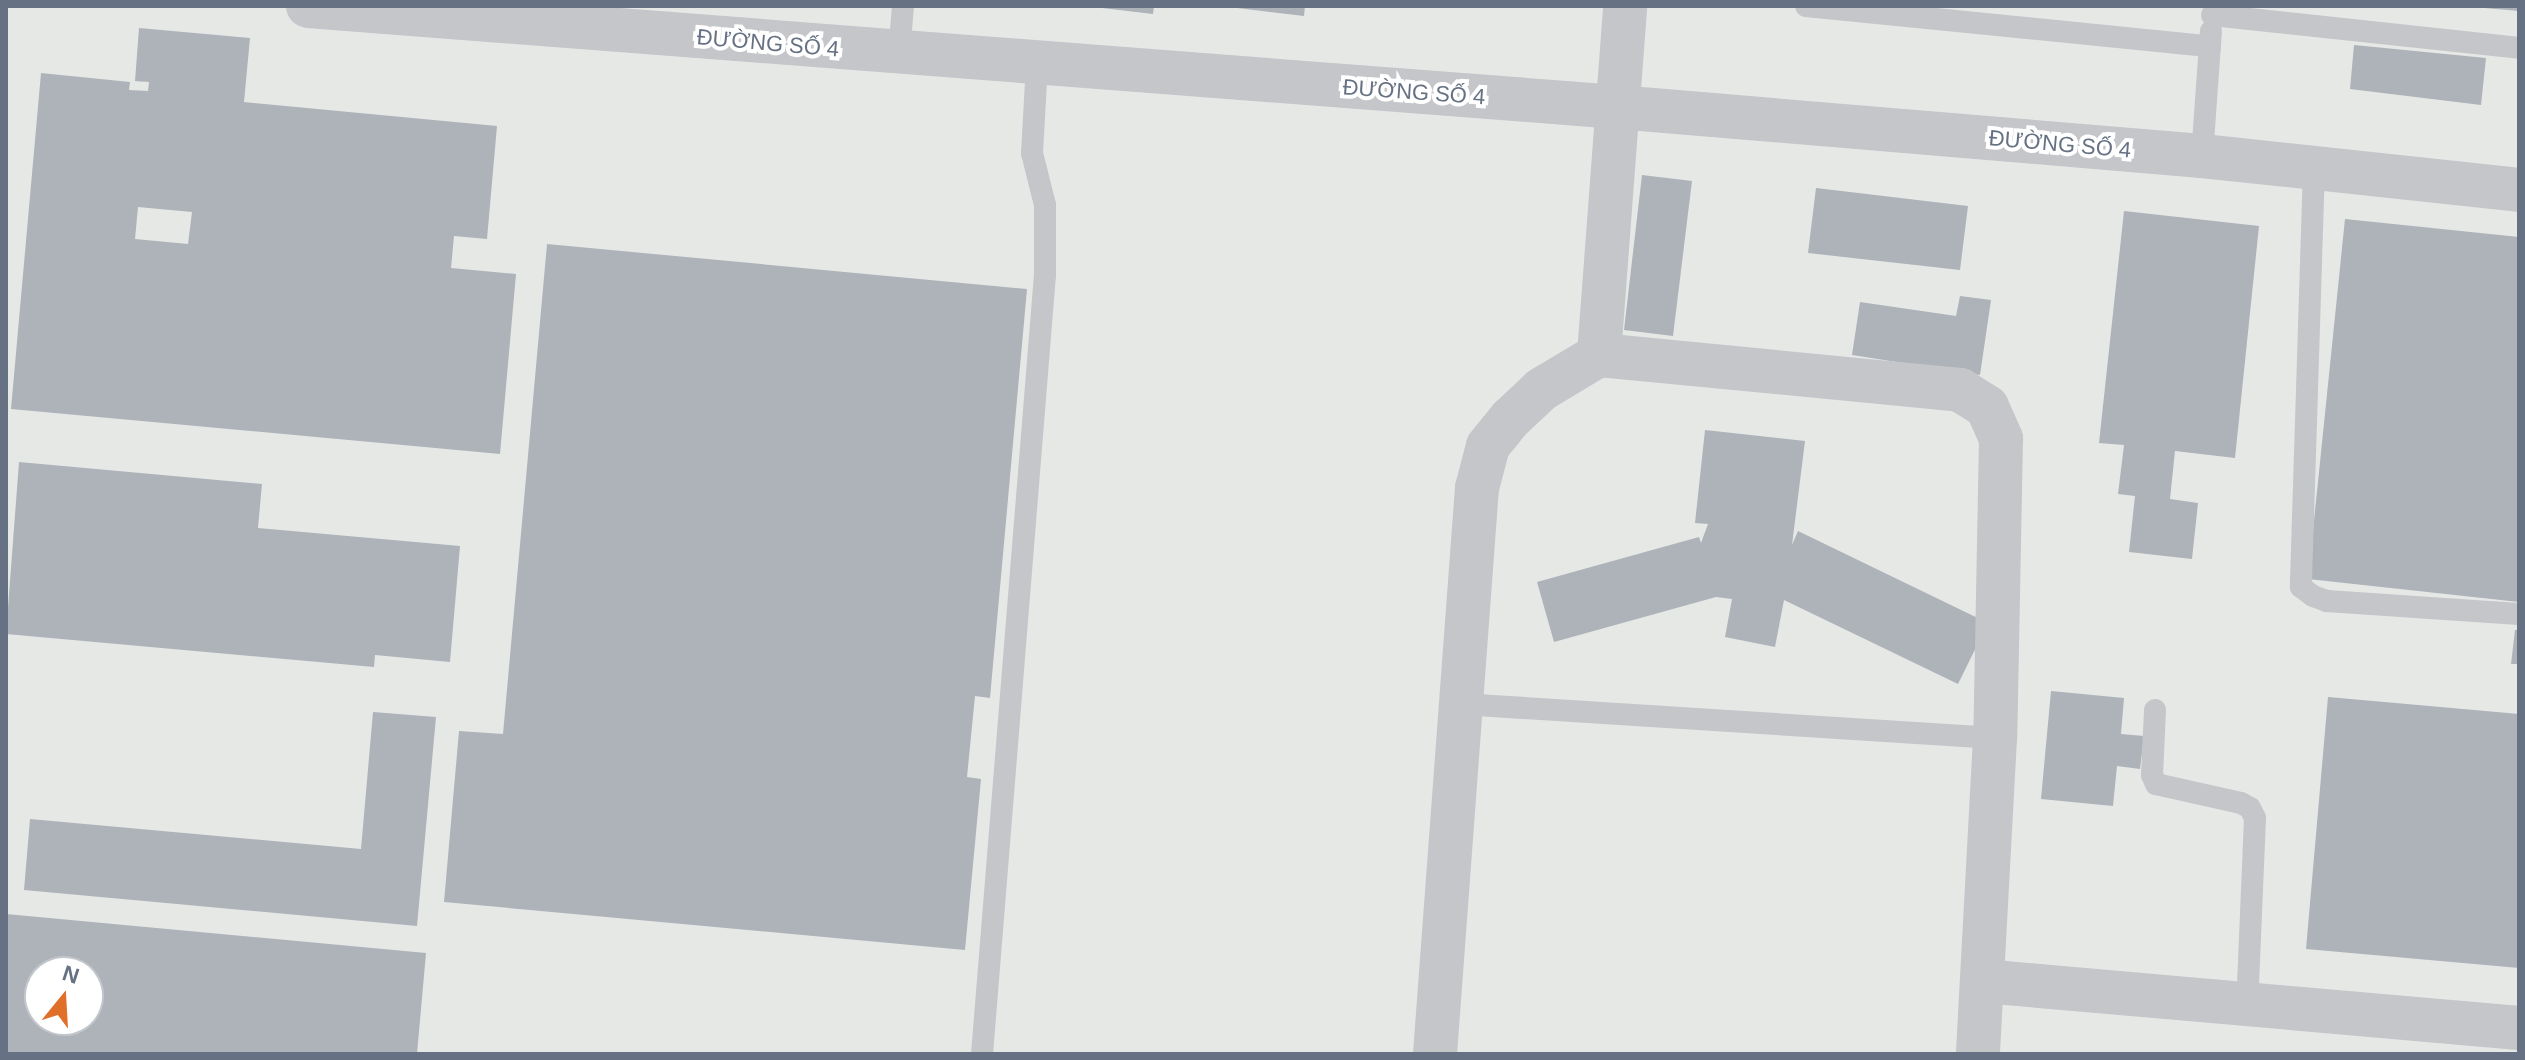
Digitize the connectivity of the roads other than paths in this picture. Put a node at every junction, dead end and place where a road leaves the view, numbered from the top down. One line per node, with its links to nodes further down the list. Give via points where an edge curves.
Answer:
1 (308, 6): 9 (street, ĐƯỜNG SỐ 4)
2 (903, 6): 9 (lane)
3 (1625, 6): 11 (street)
4 (1806, 6): 7 (lane)
5 (2212, 11): 6 (lane); 7 (lane)
6 (2287, 14): 8 (lane)
7 (2210, 46): 12 (lane)
8 (2519, 48)
9 (899, 53): 10 (street, ĐƯỜNG SỐ 4)
10 (1037, 64): 11 (street, ĐƯỜNG SỐ 4); 23 (lane, via 1032,153 1045,205 1045,275)
11 (1617, 107): 12 (street, ĐƯỜNG SỐ 4); 15 (street)
12 (2202, 156): 13 (street, ĐƯỜNG SỐ 4)
13 (2314, 167): 14 (street, ĐƯỜNG SỐ 4); 16 (lane, via 2301,587 2327,601)
14 (2519, 190)
15 (1599, 355): 17 (street, via 1542,389 1488,446 1477,488); 19 (street, via 1960,390 1987,407 2001,439)
16 (2519, 614)
17 (1461, 704): 19 (lane); 24 (street)
18 (2155, 710): 21 (lane, via 2156,784 2241,803 2255,818)
19 (1995, 738): 20 (street)
20 (1983, 981): 21 (street); 25 (street)
21 (2247, 1005): 22 (street)
22 (2519, 1028)
23 (982, 1054)
24 (1435, 1054)
25 (1978, 1054)

